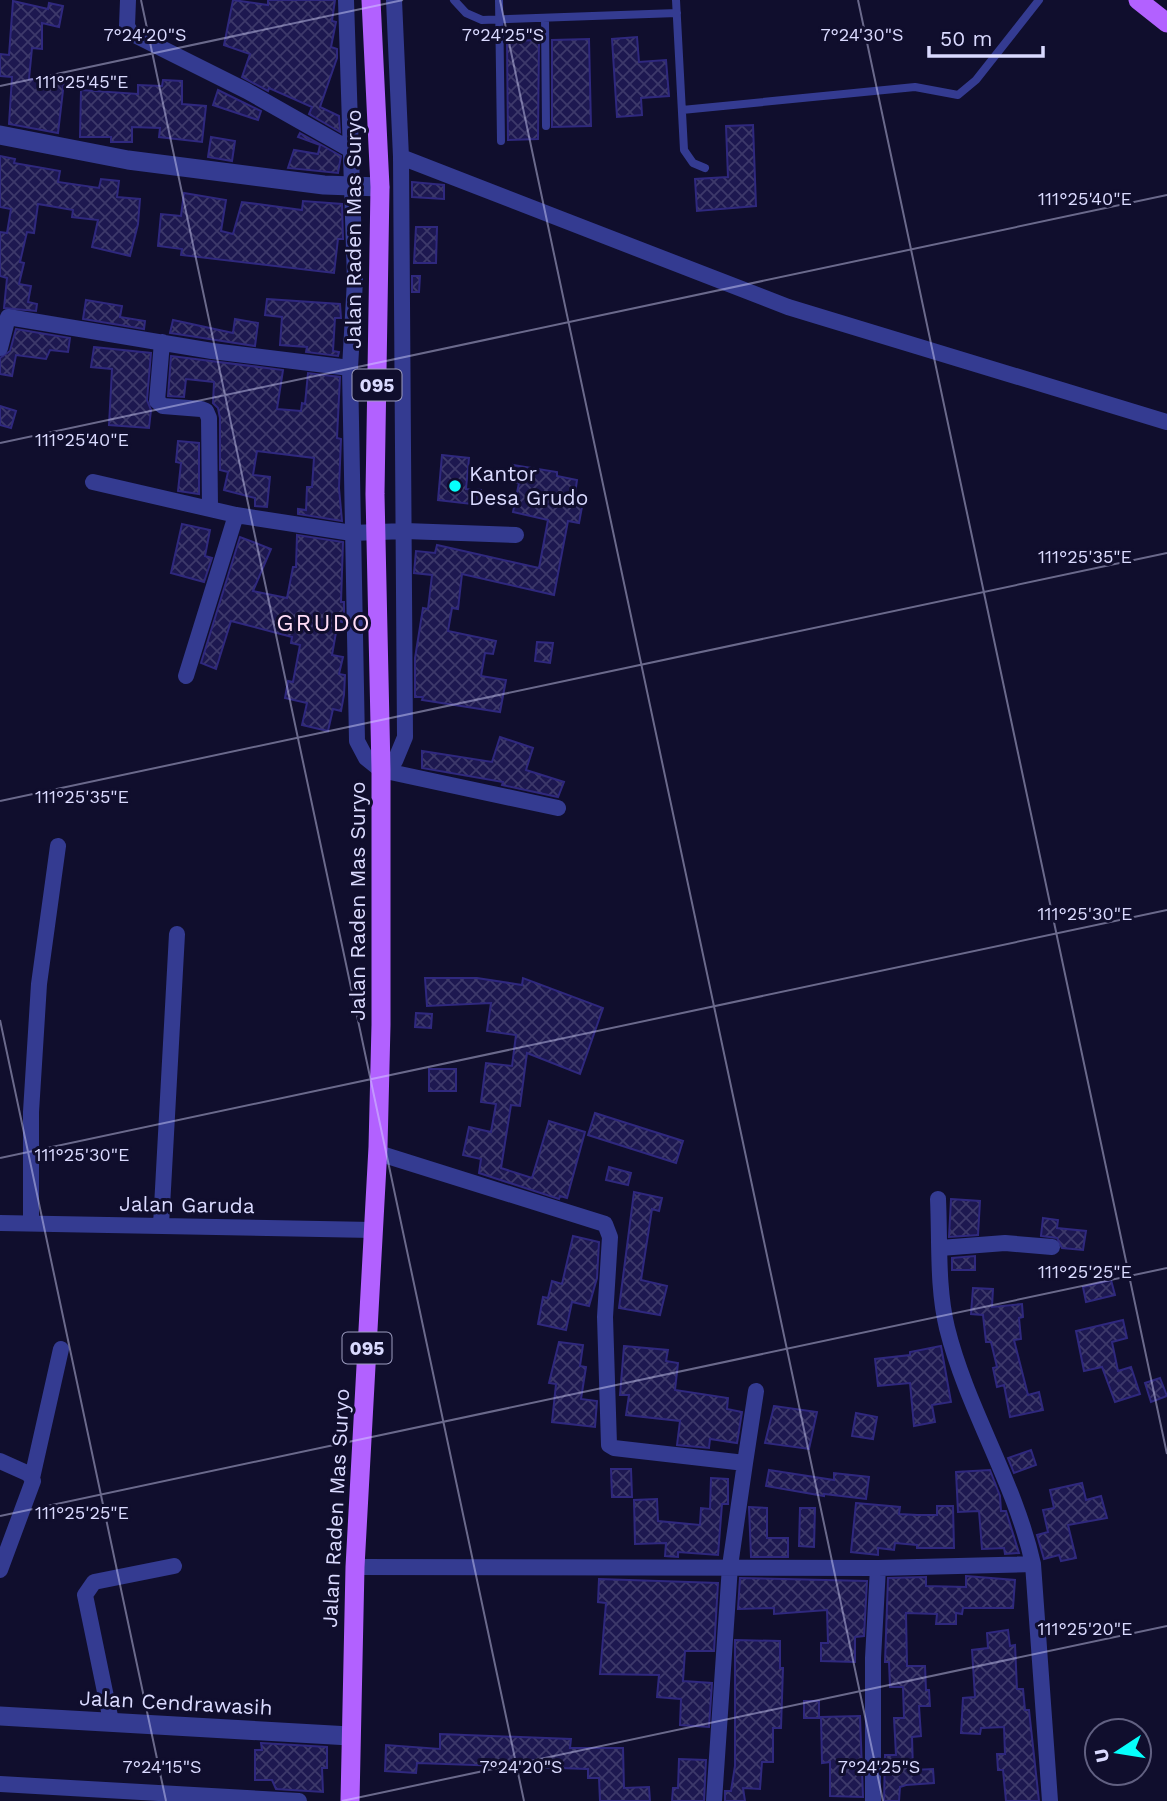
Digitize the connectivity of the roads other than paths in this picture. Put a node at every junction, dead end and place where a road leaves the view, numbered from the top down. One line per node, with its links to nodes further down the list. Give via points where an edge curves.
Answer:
1 (128, 0): 18 (street, via 131,33)
2 (346, 0): 18 (street)
3 (372, 0): 22 (main road, Jalan Raden Mas Suryo / 095)
4 (394, 0): 19 (street)
5 (454, 0): 12 (lane, via 466,13 482,20)
6 (499, 0): 12 (lane)
7 (676, 0): 10 (lane)
8 (1039, 0): 14 (lane, via 976,80 957,95 915,88)
9 (1138, 0): 13 (main road)
10 (677, 13): 11 (lane); 14 (lane)
11 (545, 18): 12 (lane); 15 (lane)
12 (500, 20): 17 (lane)
13 (1167, 23)
14 (682, 110): 20 (lane, via 684,150 693,163)
15 (546, 126)
16 (0, 135): 21 (street, via 128,160)
17 (501, 141)
18 (351, 150): 21 (street)
19 (401, 157): 26 (street, via 788,307); 30 (street)
20 (705, 168)
21 (353, 187): 22 (street); 25 (street, via 355,280)
22 (380, 187): 32 (main road, Jalan Raden Mas Suryo / 095)
23 (162, 342): 24 (street, via 8,317); 25 (street); 28 (street, via 157,401 163,406 201,409 209,418)
24 (0, 348)
25 (350, 369): 31 (street)
26 (1167, 422)
27 (93, 482): 28 (street)
28 (210, 507): 29 (street)
29 (236, 515): 31 (street); 34 (street)
30 (405, 531): 32 (street); 33 (street); 35 (street, via 405,737 395,761)
31 (352, 533): 32 (street); 35 (street, via 357,741 366,758)
32 (376, 533): 35 (main road, Jalan Raden Mas Suryo / 095)
33 (516, 535)
34 (186, 676)
35 (381, 770): 36 (street); 39 (main road, Jalan Raden Mas Suryo / 095)
36 (558, 808)
37 (58, 846): 42 (street, via 39,984 31,1112)
38 (177, 934): 43 (street)
39 (378, 1153): 44 (main road, Jalan Raden Mas Suryo / 095); 50 (street, via 605,1224 610,1237 605,1317 609,1445)
40 (938, 1199): 46 (street)
41 (0, 1223): 42 (street, Jalan Garuda)
42 (31, 1223): 43 (street, Jalan Garuda)
43 (161, 1225): 44 (street, Jalan Garuda)
44 (373, 1230): 55 (main road, Jalan Raden Mas Suryo / 095)
45 (1052, 1247): 46 (street, via 1005,1243)
46 (940, 1248): 52 (street, via 947,1327 1024,1527)
47 (61, 1349): 51 (street)
48 (756, 1391): 50 (street)
49 (0, 1461): 51 (street)
50 (745, 1463): 54 (street)
51 (32, 1478): 57 (street, via 32,1490)
52 (1032, 1564): 56 (street); 66 (street)
53 (174, 1566): 59 (street, via 88,1587 85,1595)
54 (730, 1566): 55 (street); 56 (street); 64 (street)
55 (355, 1567): 60 (main road, Jalan Raden Mas Suryo / 095)
56 (878, 1568): 65 (street)
57 (0, 1570)
58 (0, 1716): 59 (street, Jalan Cendrawasih)
59 (111, 1721): 60 (street, Jalan Cendrawasih)
60 (349, 1736): 63 (main road, Jalan Raden Mas Suryo / 095)
61 (0, 1784): 62 (street)
62 (299, 1801)
63 (350, 1801)
64 (714, 1801)
65 (873, 1801)
66 (1050, 1801)

